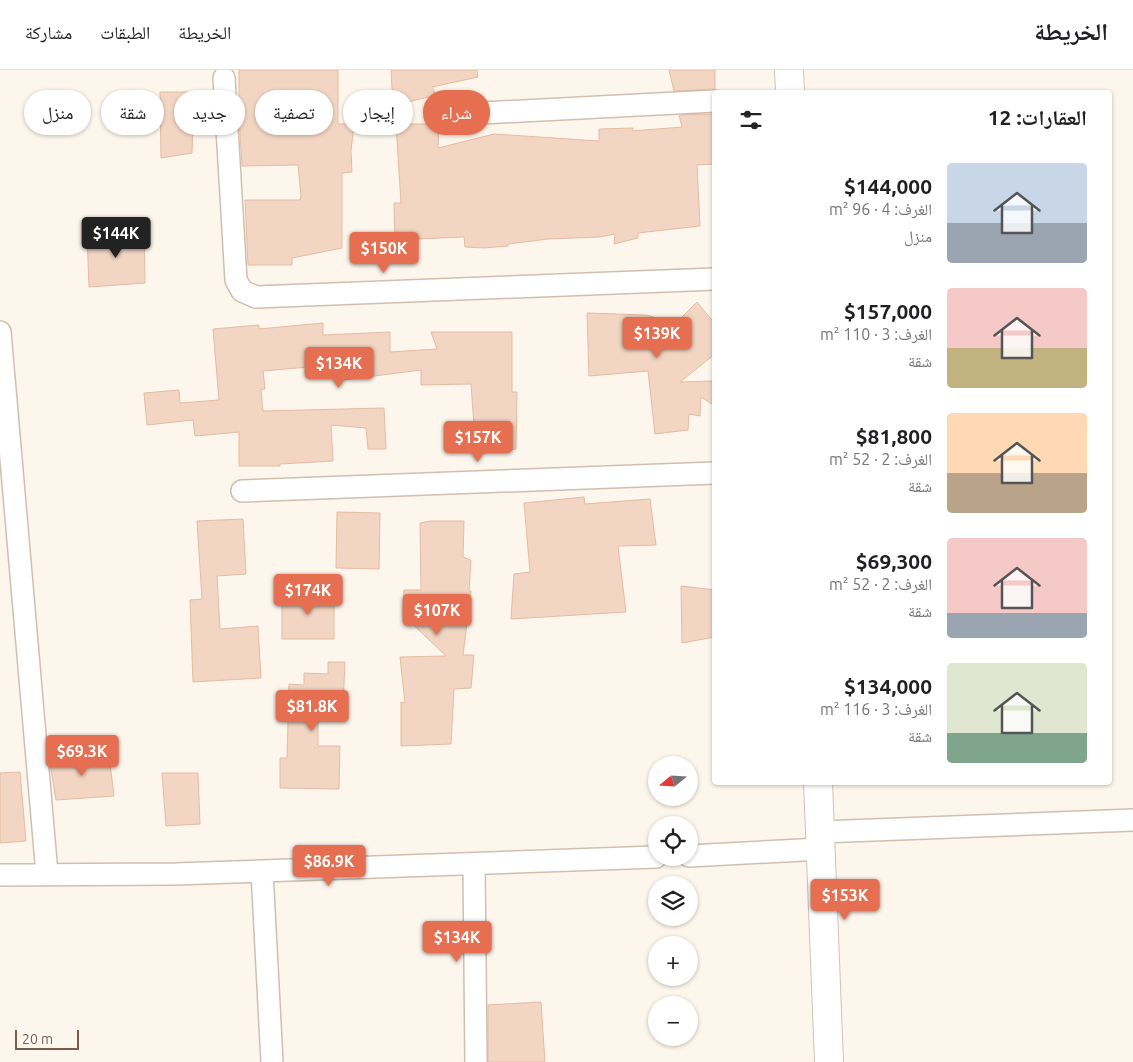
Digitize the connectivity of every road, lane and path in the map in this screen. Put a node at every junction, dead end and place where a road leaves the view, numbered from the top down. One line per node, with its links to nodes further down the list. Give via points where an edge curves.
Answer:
1 (789, 70): 3 (street)
2 (224, 78): 6 (street, via 236,280 242,291 256,297)
3 (790, 90)
4 (712, 100): 5 (street)
5 (490, 113)
6 (712, 279)
7 (0, 332): 9 (street)
8 (712, 472): 10 (street)
9 (7, 488): 18 (street)
10 (242, 491)
11 (818, 785): 13 (street)
12 (1133, 820): 13 (street)
13 (820, 841): 14 (street); 22 (street)
14 (698, 855)
15 (648, 857): 16 (street)
16 (474, 864): 17 (street); 21 (street)
17 (262, 871): 18 (street); 20 (street)
18 (47, 874): 19 (street)
19 (0, 875)
20 (272, 1062)
21 (476, 1062)
22 (828, 1062)

